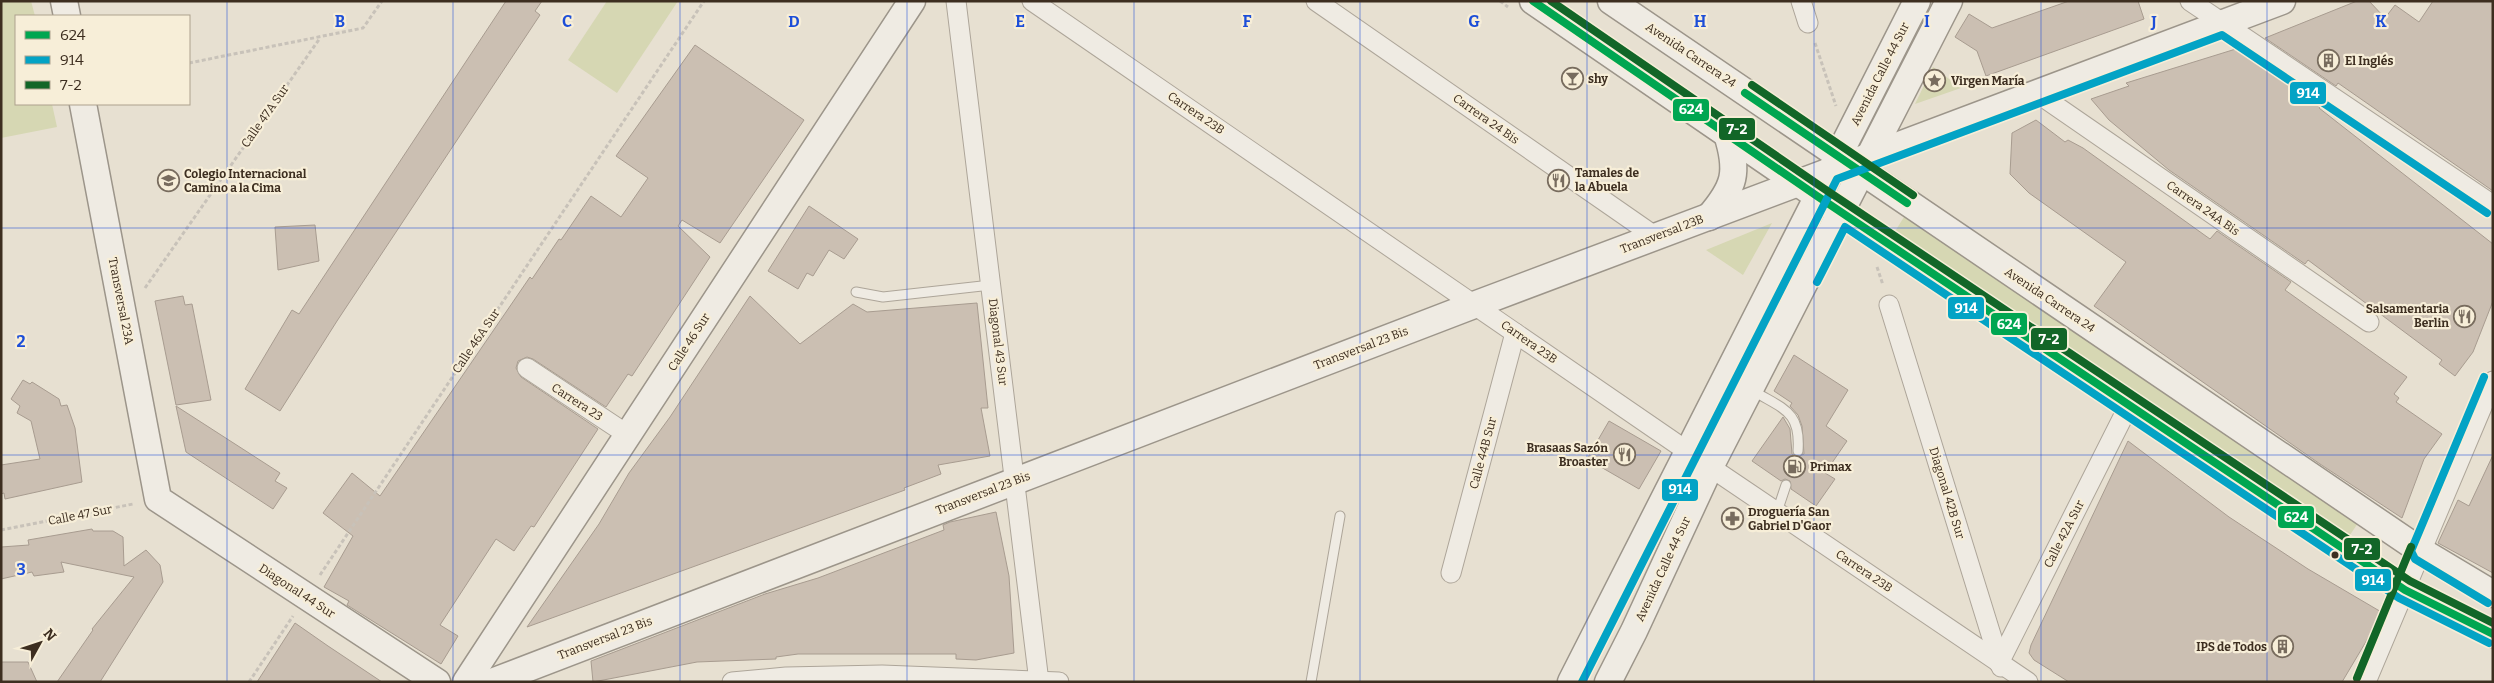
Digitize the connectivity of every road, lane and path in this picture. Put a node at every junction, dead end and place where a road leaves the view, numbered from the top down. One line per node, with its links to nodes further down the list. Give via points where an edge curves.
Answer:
1 (64, 1): 15 (main road)
2 (382, 1): 18 (path, via 363,28)
3 (704, 1): 56 (path, Calle 46A Sur)
4 (912, 1): 42 (main road, Calle 46 Sur)
5 (956, 1): 31 (street, Diagonal 43 Sur)
6 (1032, 1): 33 (street, Carrera 23B)
7 (1316, 1): 29 (street, Carrera 24 Bis)
8 (1533, 1): 23 (main road)
9 (1611, 1): 24 (main road, Avenida Carrera 24)
10 (1802, 1): 16 (street)
11 (1917, 1): 24 (main road, Avenida Calle 44 Sur)
12 (1949, 1): 24 (main road, Avenida Calle 44 Sur)
13 (2190, 1): 17 (street)
14 (2282, 1): 17 (main road, Transversal 23B)
15 (66, 15)
16 (1808, 23): 22 (path)
17 (2223, 24): 20 (main road, Transversal 23B); 26 (street)
18 (320, 38): 19 (path); 35 (path, Calle 47A Sur)
19 (190, 62)
20 (2037, 93): 24 (main road, Transversal 23B); 36 (street, Carrera 24A Bis)
21 (83, 105): 35 (main road, Transversal 23A)
22 (1837, 111)
23 (1727, 134): 25 (main road); 28 (main road, via 1735,172 1730,188)
24 (1850, 164): 25 (main road, Transversal 23B); 27 (main road, Avenida Calle 44 Sur); 52 (main road, Avenida Carrera 24)
25 (1808, 190): 27 (main road); 28 (main road, Transversal 23B); 43 (main road)
26 (2493, 205)
27 (1841, 212): 40 (main road, Avenida Calle 44 Sur); 41 (main road)
28 (1709, 217): 29 (main road, Transversal 23B)
29 (1656, 237): 33 (main road, Transversal 23B)
30 (1876, 263): 34 (path)
31 (990, 285): 32 (lane, via 883,297); 46 (street, Diagonal 43 Sur)
32 (856, 292)
33 (1474, 304): 37 (street, Carrera 23B); 46 (main road, Transversal 23 Bis)
34 (1889, 305): 58 (street, Diagonal 42B Sur)
35 (124, 318): 48 (main road, Transversal 23A)
36 (2369, 322)
37 (1515, 332): 43 (street, Carrera 23B); 53 (street, Calle 44B Sur)
38 (527, 368): 42 (street, Carrera 23)
39 (2493, 381): 52 (street)
40 (1750, 389): 44 (lane, via 1789,412 1799,435); 45 (main road, Avenida Calle 44 Sur)
41 (2129, 405): 54 (main road); 58 (street, Calle 42A Sur)
42 (628, 435): 62 (main road, Calle 46 Sur)
43 (1688, 451): 45 (street, Carrera 23B); 67 (main road)
44 (1798, 451)
45 (1710, 467): 49 (street, Carrera 23B); 68 (main road, Avenida Calle 44 Sur)
46 (1015, 481): 59 (street, Diagonal 43 Sur); 63 (main road, Transversal 23 Bis)
47 (1786, 485): 49 (lane)
48 (158, 499): 51 (path, Calle 47 Sur); 56 (main road, Diagonal 44 Sur)
49 (1777, 512): 58 (street, Carrera 23B)
50 (1340, 516): 66 (lane)
51 (1, 530)
52 (2421, 552): 54 (street); 55 (main road, Avenida Carrera 24)
53 (1451, 572)
54 (2405, 590): 57 (main road); 71 (street)
55 (2493, 594)
56 (305, 597): 60 (path, Calle 46A Sur); 61 (main road, Diagonal 44 Sur)
57 (2493, 634)
58 (1999, 662): 69 (street, Diagonal 42B Sur); 70 (street, Carrera 23B)
59 (1039, 681): 64 (street, via 882,675); 65 (street)
60 (249, 682)
61 (437, 682)
62 (466, 682)
63 (492, 682)
64 (732, 682)
65 (1059, 682)
66 (1311, 682)
67 (1571, 682)
68 (1608, 682)
69 (2005, 682)
70 (2028, 682)
71 (2366, 682)

